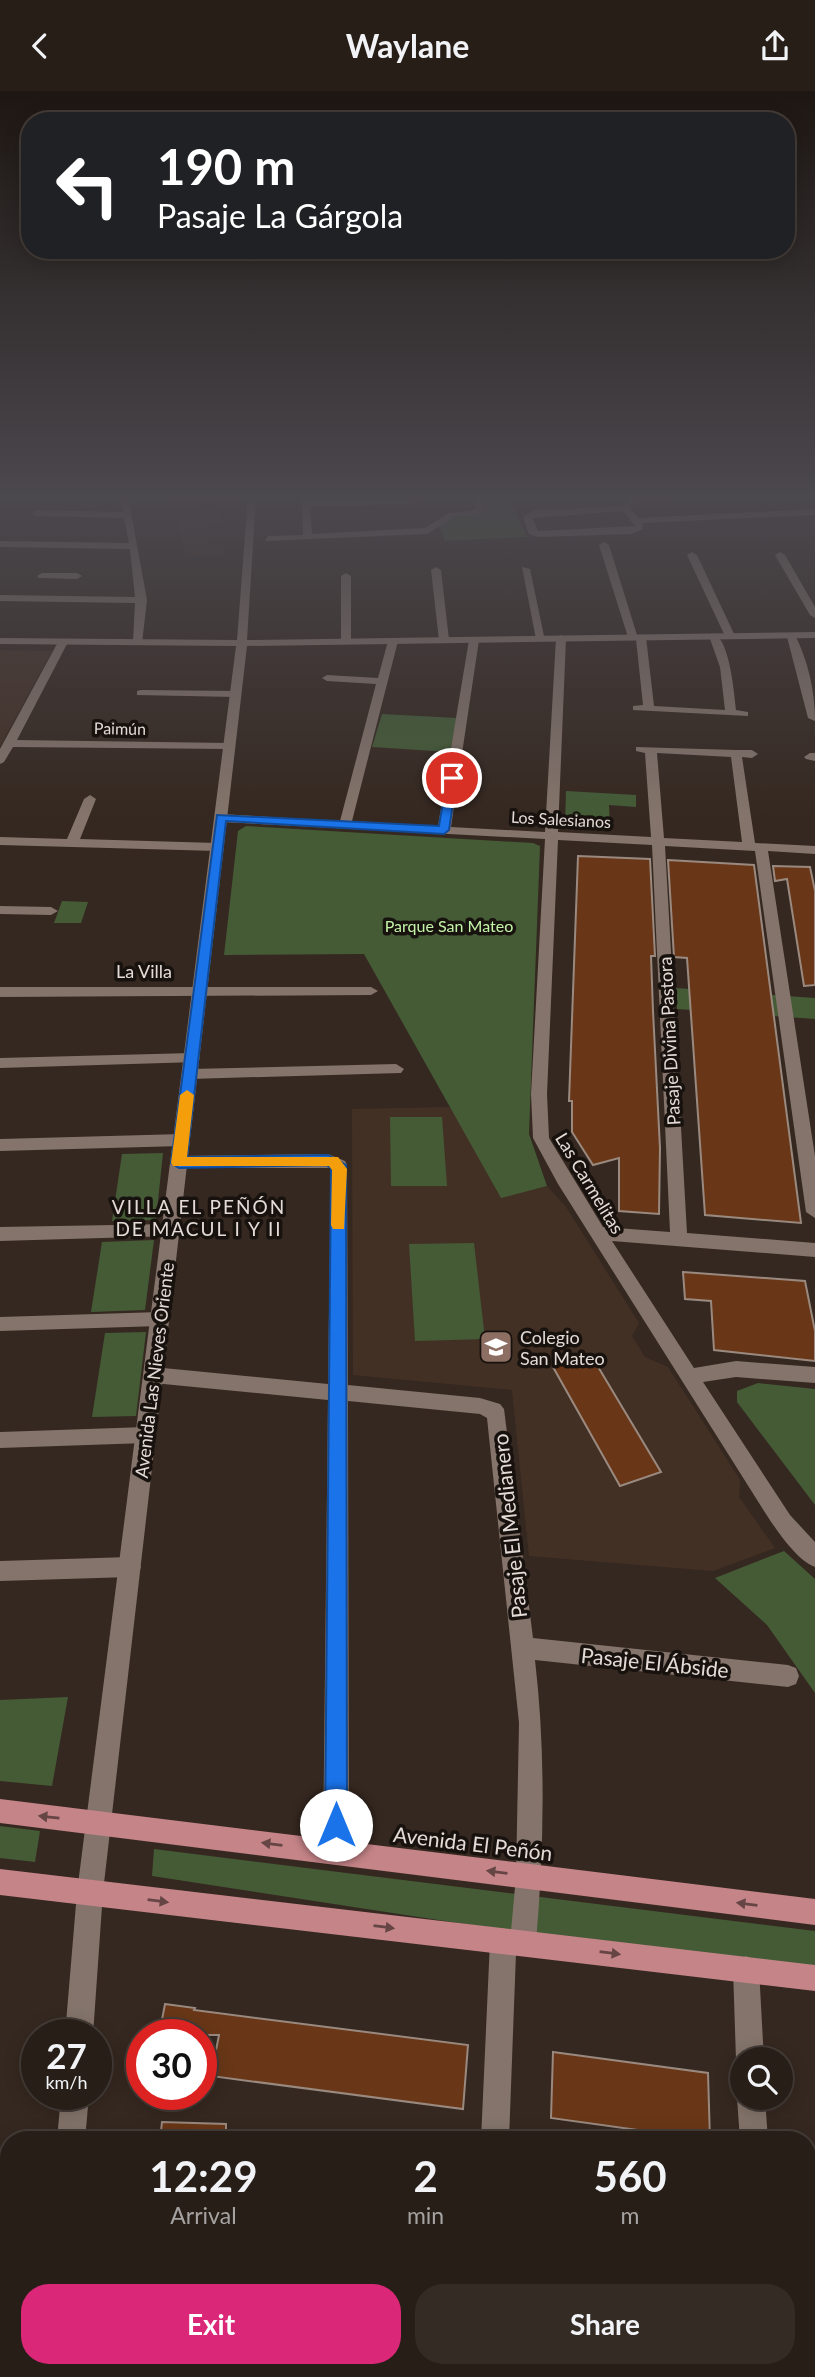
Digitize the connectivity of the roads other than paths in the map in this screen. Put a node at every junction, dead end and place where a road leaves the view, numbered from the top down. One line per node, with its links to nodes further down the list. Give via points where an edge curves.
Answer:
1 (142, 603): 21 (street)
2 (245, 603): 22 (street, Avenida Las Nieves Oriente)
3 (346, 603): 18 (street)
4 (440, 603): 16 (street)
5 (533, 603): 15 (street)
6 (625, 603): 12 (street)
7 (714, 603): 11 (street)
8 (790, 635): 9 (street); 11 (street); 30 (street)
9 (815, 635)
10 (714, 636): 11 (street); 12 (street); 27 (street, via 725,667)
11 (730, 636)
12 (637, 637): 13 (street); 27 (street, via 643,709)
13 (561, 638): 15 (street); 40 (street, Las Carmelitas)
14 (474, 639): 15 (street); 16 (street); 39 (street)
15 (541, 639)
16 (444, 640): 19 (street)
17 (0, 641): 20 (street)
18 (346, 641): 19 (street); 22 (street)
19 (393, 641): 24 (street)
20 (63, 642): 21 (street); 31 (street)
21 (138, 642): 22 (street)
22 (242, 643): 26 (street, Avenida Las Nieves Oriente)
23 (327, 678): 24 (street)
24 (383, 681): 38 (street)
25 (141, 693): 26 (street)
26 (236, 694): 32 (street, Avenida Las Nieves Oriente)
27 (731, 713): 28 (street)
28 (744, 714)
29 (801, 717): 30 (street)
30 (815, 717)
31 (9, 743): 32 (street, Paimún); 35 (street)
32 (229, 746): 37 (street, Avenida Las Nieves Oriente)
33 (736, 754): 34 (street); 42 (street, Pasaje Divina Pastora, via 645,749); 45 (street)
34 (752, 754)
35 (0, 760)
36 (90, 799): 43 (street)
37 (221, 818): 38 (street, Los Salesianos); 44 (street, Avenida Las Nieves Oriente)
38 (345, 825): 39 (street, Los Salesianos)
39 (444, 830): 40 (street, Los Salesianos)
40 (552, 836): 42 (street, Los Salesianos); 60 (street, Las Carmelitas, via 539,1128 548,1154)
41 (0, 841): 43 (street)
42 (658, 842): 45 (street, Los Salesianos); 62 (street, Pasaje Divina Pastora)
43 (72, 843): 44 (street)
44 (217, 847): 51 (street, Avenida Las Nieves Oriente)
45 (755, 847): 46 (street, Los Salesianos); 58 (street)
46 (815, 850)
47 (0, 910): 48 (street)
48 (51, 911)
49 (371, 991): 51 (street, La Villa)
50 (0, 992): 51 (street, La Villa)
51 (200, 992): 53 (street, Avenida Las Nieves Oriente)
52 (0, 1063): 53 (street)
53 (191, 1066): 54 (street); 55 (street, Avenida Las Nieves Oriente)
54 (396, 1069)
55 (182, 1140): 56 (street); 57 (street, Avenida Las Nieves Oriente)
56 (0, 1145)
57 (179, 1163): 59 (street, Avenida Las Nieves Oriente); 69 (street, via 328,1160 339,1165)
58 (815, 1212)
59 (171, 1230): 61 (street); 64 (street, Avenida Las Nieves Oriente)
60 (598, 1233): 62 (street); 68 (street, Las Carmelitas)
61 (0, 1234)
62 (679, 1240): 63 (street)
63 (815, 1250)
64 (160, 1319): 65 (street); 66 (street, Avenida Las Nieves Oriente)
65 (0, 1324)
66 (153, 1375): 69 (street, Pasaje El Medianero); 70 (street, Avenida Las Nieves Oriente)
67 (815, 1375): 68 (street, via 736,1369)
68 (689, 1377): 72 (street, Las Carmelitas, via 766,1497)
69 (338, 1392): 75 (street, Pasaje El Medianero, via 480,1406 497,1415); 79 (street)
70 (146, 1435): 71 (street); 73 (street, Avenida Las Nieves Oriente)
71 (0, 1440)
72 (810, 1544)
73 (130, 1567): 74 (street); 78 (street, Avenida Las Nieves Oriente)
74 (0, 1571)
75 (522, 1648): 76 (street, Pasaje El Ábside); 80 (street, Pasaje El Medianero, via 531,1723)
76 (788, 1675)
77 (0, 1811): 78 (main road, Avenida El Peñón, one-way to 77)
78 (99, 1822): 79 (main road, Avenida El Peñón, one-way to 78); 82 (street, Avenida Las Nieves Oriente)
79 (336, 1852): 80 (main road, Avenida El Peñón, one-way to 79)
80 (529, 1876): 83 (main road, Avenida El Peñón, one-way to 80); 84 (street, Pasaje El Medianero)
81 (0, 1882): 82 (main road)
82 (90, 1892): 84 (main road, one-way to 84); 87 (street, Avenida Las Nieves Oriente)
83 (815, 1912)
84 (513, 1942): 85 (main road, one-way to 85); 92 (street, Pasaje El Medianero)
85 (746, 1969): 86 (main road); 88 (street)
86 (815, 1978)
87 (80, 2019)
88 (749, 2047)
89 (74, 2110): 91 (street)
90 (752, 2110): 93 (street)
91 (72, 2131)
92 (496, 2131)
93 (753, 2131)

